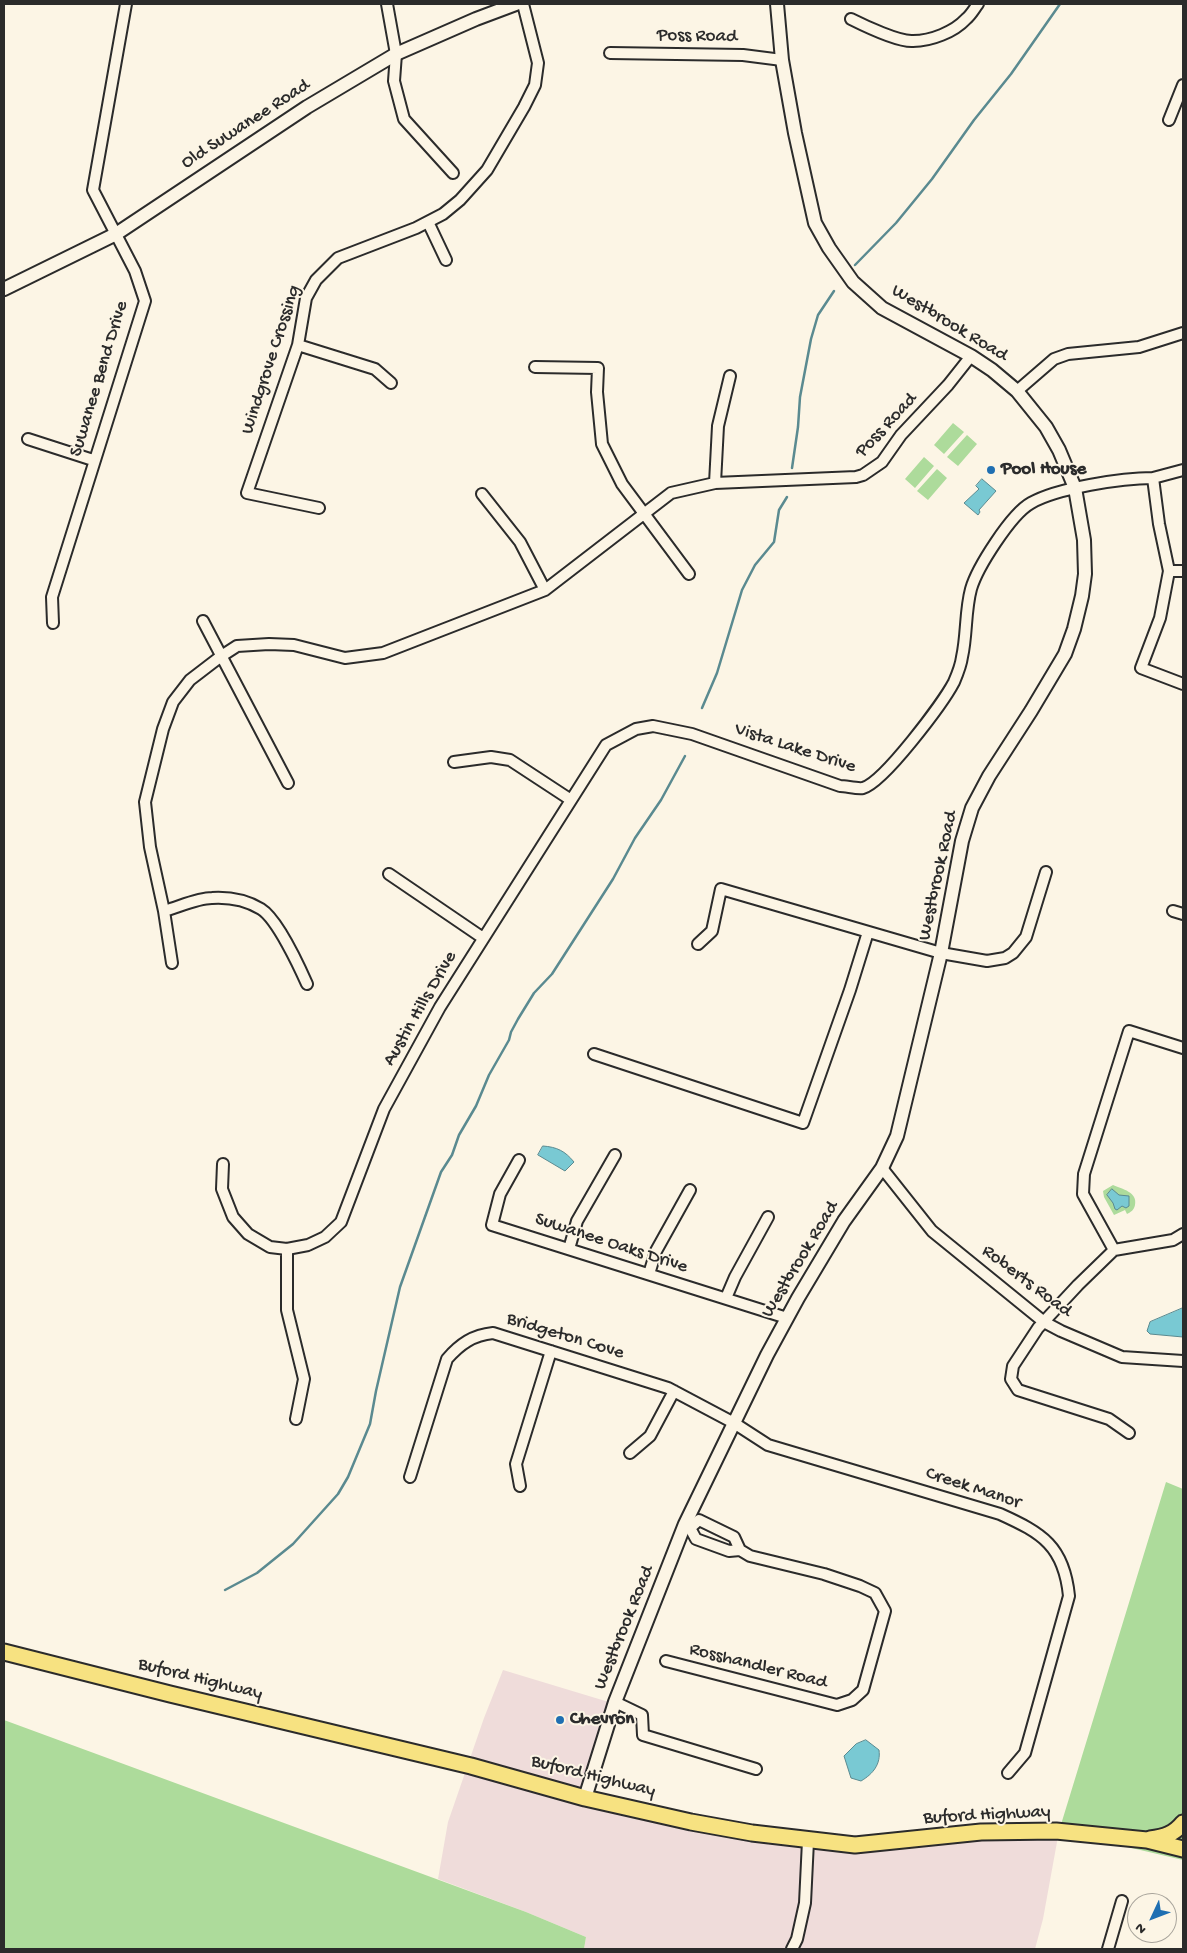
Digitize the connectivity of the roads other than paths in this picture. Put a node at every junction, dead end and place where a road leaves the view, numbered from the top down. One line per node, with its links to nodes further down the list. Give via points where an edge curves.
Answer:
1 (126, 4): 15 (street, Suwanee Bend Drive, via 93,190)
2 (387, 4): 9 (street)
3 (516, 4): 9 (street, Old Suwanee Road)
4 (524, 4): 14 (street, Windgrove Crossing, via 538,63 535,85 487,170 460,200)
5 (777, 4): 10 (street, Westbrook Road)
6 (978, 4): 7 (street, via 966,20 950,31 912,42 873,30)
7 (851, 19)
8 (610, 52): 10 (street, Poss Road, via 743,55)
9 (396, 54): 13 (street, via 394,81 404,118); 15 (street, Old Suwanee Road, via 307,107)
10 (782, 60): 20 (street, Westbrook Road, via 794,133 815,223 829,248 853,282 882,308)
11 (1183, 85): 12 (street)
12 (1169, 120)
13 (453, 173)
14 (428, 222): 16 (street); 19 (street, Windgrove Crossing, via 338,258 327,267 306,298)
15 (116, 234): 17 (street, Old Suwanee Road); 26 (street, Suwanee Bend Drive, via 135,271 145,301)
16 (446, 260)
17 (4, 290)
18 (1183, 333): 24 (street, via 1140,347 1068,354 1054,359)
19 (298, 345): 23 (street, via 375,369); 32 (street, Windgrove Crossing, via 247,493)
20 (971, 356): 24 (street, Westbrook Road); 29 (street, Poss Road, via 901,435 882,462 863,475)
21 (535, 367): 33 (street, via 598,368 602,444 622,484)
22 (730, 376): 29 (street, via 718,426)
23 (391, 383)
24 (1017, 391): 30 (street, Westbrook Road, via 1046,427)
25 (28, 440): 26 (street)
26 (93, 460): 39 (street, Suwanee Bend Drive, via 52,597)
27 (1183, 470): 28 (street, Vista Lake Drive)
28 (1153, 478): 30 (street, Vista Lake Drive); 34 (street)
29 (716, 483): 33 (street, Poss Road, via 671,492)
30 (1075, 488): 42 (street, Vista Lake Drive, via 1030,503 995,544 971,589 962,658 954,683 900,756 884,773 862,788 840,786); 52 (street, Westbrook Road, via 1084,540 1085,574 1074,629 1052,677 972,808 962,841)
31 (482, 494): 37 (street, via 520,542)
32 (319, 508)
33 (645, 513): 36 (street); 37 (street, Poss Road)
34 (1169, 570): 35 (street); 41 (street, via 1160,618 1141,668)
35 (1183, 571)
36 (689, 574)
37 (545, 590): 40 (street, Poss Road, via 383,653 345,658 294,645 269,644 237,646)
38 (203, 621): 40 (street)
39 (53, 623)
40 (220, 657): 44 (street); 48 (street, Poss Road, via 190,680 173,702 145,802 150,847)
41 (1183, 684)
42 (689, 734): 45 (street, Austin Hills Drive, via 653,726 620,737 606,745)
43 (454, 762): 45 (street, via 491,757 510,760)
44 (288, 783)
45 (571, 800): 50 (street, Austin Hills Drive)
46 (1046, 872): 52 (street, via 1026,937 1014,953 987,961)
47 (389, 874): 50 (street)
48 (164, 911): 53 (street, Poss Road); 54 (street, via 210,898 239,900 262,910 276,926)
49 (868, 932): 51 (street, via 721,889 712,931); 52 (street); 56 (street, via 803,1123)
50 (483, 938): 64 (street, Austin Hills Drive, via 440,1007 384,1109 341,1222 325,1237 308,1245)
51 (698, 944)
52 (941, 954): 60 (street, Westbrook Road, via 897,1136)
53 (172, 963)
54 (307, 984)
55 (1183, 1048): 66 (street, via 1129,1031 1084,1174 1083,1194)
56 (594, 1054)
57 (615, 1154): 65 (street, via 578,1221)
58 (519, 1160): 65 (street, Suwanee Oaks Drive, via 500,1194 492,1225)
59 (223, 1164): 64 (street, Austin Hills Drive, via 222,1189 232,1217 248,1234 270,1247)
60 (882, 1168): 69 (street, Westbrook Road, via 844,1221); 70 (street, Roberts Road, via 932,1231)
61 (690, 1190): 67 (street, via 656,1251)
62 (768, 1217): 68 (street)
63 (1183, 1234): 66 (street, via 1173,1240)
64 (287, 1249): 74 (street, via 287,1310 304,1379)
65 (569, 1249): 67 (street, Suwanee Oaks Drive)
66 (1114, 1250): 70 (street)
67 (649, 1274): 68 (street, Suwanee Oaks Drive)
68 (726, 1298): 69 (street, Suwanee Oaks Drive)
69 (787, 1318): 75 (street, Westbrook Road)
70 (1044, 1322): 72 (street, Roberts Road, via 1122,1357); 76 (street, via 1013,1366 1011,1380 1018,1390 1109,1419)
71 (551, 1351): 73 (street, Bridgeton Cove); 78 (street, Bridgeton Cove, via 493,1333 481,1334 456,1348 448,1359); 79 (street, via 516,1464)
72 (1183, 1361)
73 (674, 1391): 75 (street, Bridgeton Cove); 77 (street, via 650,1436)
74 (296, 1419)
75 (734, 1424): 80 (street, Westbrook Road); 86 (street, Creek Manor, via 768,1445 1000,1514 1031,1528 1049,1542 1061,1562 1069,1596 1025,1753)
76 (1129, 1434)
77 (630, 1453)
78 (410, 1477)
79 (520, 1486)
80 (688, 1526): 81 (street, Rosshandler Road, via 696,1539 729,1551); 81 (street, Rosshandler Road, via 699,1520 714,1526 734,1537); 84 (street, Westbrook Road)
81 (740, 1550): 83 (street, Rosshandler Road, via 750,1556 824,1574 876,1593 884,1611 864,1690 852,1700 837,1705)
82 (4, 1652): 87 (main road, Buford Highway, via 461,1764)
83 (666, 1661)
84 (615, 1702): 85 (street, via 642,1715 643,1736); 87 (street, Westbrook Road)
85 (756, 1769)
86 (1008, 1773)
87 (585, 1798): 90 (main road, Buford Highway, via 691,1822)
88 (1183, 1822): 89 (main road, via 1175,1832)
89 (1147, 1840): 90 (main road, Buford Highway, via 1056,1831 981,1832 855,1846); 91 (main road, Buford Highway)
90 (808, 1841): 93 (street, via 805,1903)
91 (1183, 1849)
92 (1122, 1901): 94 (street)
93 (792, 1949)
94 (1108, 1949)

